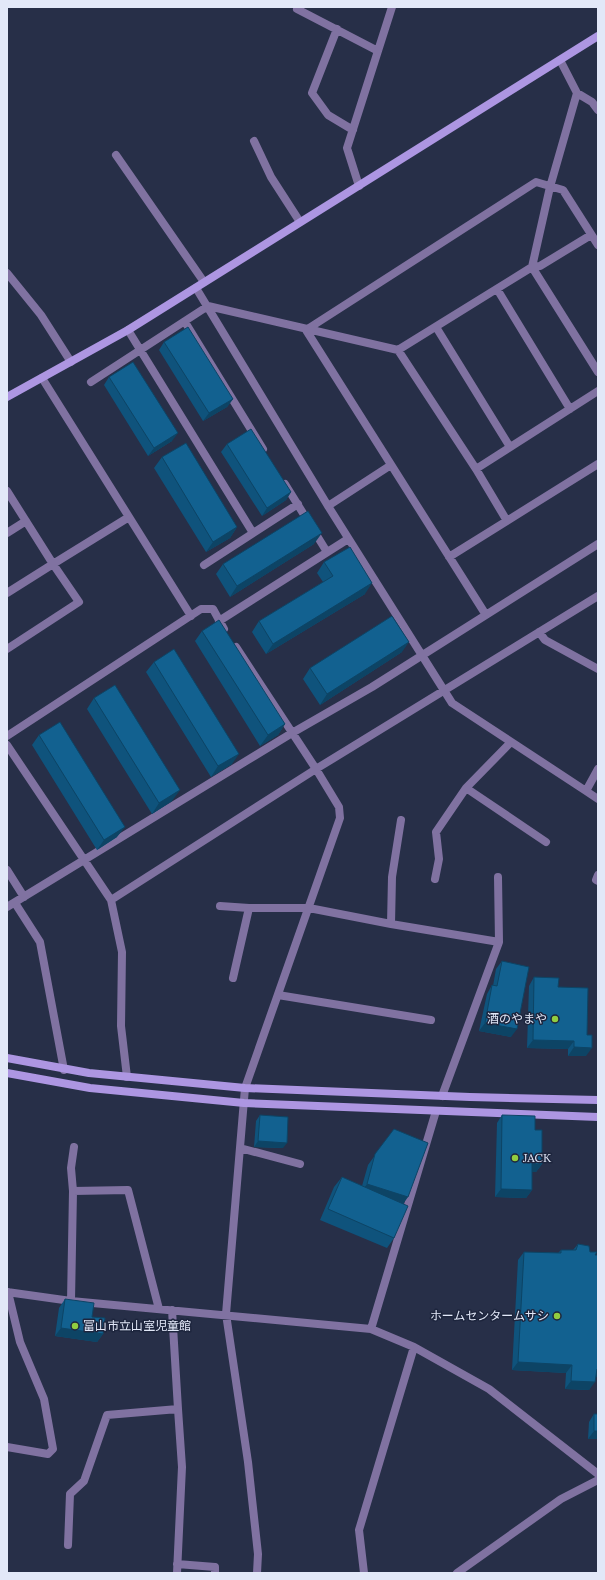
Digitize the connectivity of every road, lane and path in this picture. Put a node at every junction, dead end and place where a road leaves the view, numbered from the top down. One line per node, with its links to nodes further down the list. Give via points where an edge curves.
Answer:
1 (392, 7): 5 (street)
2 (297, 9): 3 (street)
3 (337, 29): 5 (street); 10 (street, via 312,93 328,114)
4 (598, 36): 6 (street)
5 (378, 51): 10 (street)
6 (560, 60): 7 (street); 13 (street)
7 (577, 93): 8 (street); 14 (street)
8 (595, 100): 9 (street)
9 (598, 110)
10 (353, 130): 13 (street, via 347,148)
11 (254, 141): 15 (street, via 271,177)
12 (116, 155): 20 (street)
13 (359, 186): 15 (street)
14 (550, 187): 16 (street, via 563,190); 18 (street); 27 (street, via 536,182)
15 (300, 222): 20 (street)
16 (591, 235): 17 (street); 18 (street, via 540,266)
17 (598, 245)
18 (532, 268): 22 (street); 31 (street)
19 (7, 272): 30 (street, via 41,315)
20 (204, 282): 21 (street)
21 (196, 288): 23 (street); 26 (street)
22 (497, 289): 25 (street); 36 (street)
23 (208, 306): 24 (street); 27 (street); 45 (street)
24 (185, 322): 28 (street); 38 (street)
25 (436, 327): 29 (street); 37 (street)
26 (128, 330): 28 (street); 30 (street)
27 (306, 330): 29 (street); 40 (street)
28 (142, 350): 33 (street); 50 (street)
29 (398, 350): 41 (street)
30 (71, 362): 32 (street)
31 (598, 372)
32 (42, 378): 35 (street); 46 (street)
33 (91, 382)
34 (598, 391): 36 (street)
35 (7, 397)
36 (570, 409): 37 (street)
37 (510, 447): 41 (street)
38 (268, 457)
39 (598, 464): 48 (street)
40 (391, 465): 45 (street); 54 (street)
41 (476, 469): 48 (street)
42 (281, 477): 44 (street)
43 (7, 491): 47 (street)
44 (298, 504): 50 (street); 53 (street)
45 (328, 506): 51 (street)
46 (129, 517): 55 (street); 60 (street)
47 (26, 521): 49 (street); 55 (street)
48 (507, 521): 54 (street)
49 (7, 533)
50 (253, 533): 56 (street)
51 (348, 539): 53 (street); 64 (street)
52 (598, 544): 59 (street)
53 (327, 552): 61 (street)
54 (449, 557): 59 (street)
55 (53, 564): 57 (street); 63 (street, via 79,602)
56 (204, 565)
57 (7, 593)
58 (598, 596): 62 (street)
59 (486, 615): 64 (street)
60 (191, 616): 61 (street, via 201,609 212,609); 68 (street)
61 (219, 621): 67 (street)
62 (539, 632): 65 (street, via 545,640); 66 (street)
63 (7, 650)
64 (422, 655): 66 (street); 67 (street)
65 (598, 669)
66 (444, 691): 69 (street, via 452,703); 71 (street)
67 (292, 733): 71 (street); 78 (street)
68 (7, 736)
69 (511, 742): 73 (street); 74 (street)
70 (7, 745): 78 (street)
71 (316, 769): 85 (street); 90 (street, via 339,807 340,818)
72 (598, 769): 74 (street)
73 (466, 788): 77 (street); 82 (street, via 436,832 439,859)
74 (586, 791): 75 (street)
75 (598, 799)
76 (401, 820): 91 (street, via 392,877)
77 (546, 842)
78 (83, 861): 84 (street); 85 (street)
79 (7, 870): 84 (street)
80 (598, 875): 83 (street)
81 (498, 877): 92 (street)
82 (435, 879)
83 (598, 881)
84 (24, 897): 86 (street)
85 (111, 900): 99 (street, via 122,952 120,1026)
86 (15, 902): 88 (street); 97 (street, via 40,942)
87 (220, 906): 89 (street)
88 (7, 907)
89 (249, 908): 90 (street); 93 (street)
90 (309, 908): 91 (street); 94 (street)
91 (391, 924): 92 (street)
92 (499, 942): 101 (street)
93 (233, 978)
94 (278, 996): 95 (street); 100 (street)
95 (431, 1020)
96 (7, 1058): 97 (street)
97 (64, 1070): 99 (street)
98 (7, 1073): 103 (street, via 90,1088)
99 (127, 1077): 100 (street)
100 (246, 1088): 101 (street); 103 (street)
101 (442, 1096): 102 (street)
102 (598, 1100)
103 (244, 1103): 104 (street); 107 (street)
104 (436, 1111): 105 (street); 115 (street)
105 (598, 1117)
106 (74, 1147): 109 (street, via 71,1168)
107 (240, 1148): 108 (street); 114 (street)
108 (300, 1164)
109 (73, 1191): 111 (street); 112 (street, via 128,1190)
110 (8, 1292): 111 (street); 118 (street, via 20,1342 44,1399 53,1449 48,1454)
111 (71, 1301): 112 (street)
112 (159, 1309): 113 (street)
113 (172, 1310): 114 (street); 117 (street)
114 (226, 1314): 115 (street); 125 (street, via 248,1462 258,1554)
115 (371, 1329): 116 (street)
116 (414, 1347): 119 (street, via 489,1389); 126 (street, via 359,1530)
117 (178, 1409): 121 (street, via 107,1415 84,1481 70,1494); 122 (street, via 182,1466)
118 (7, 1448)
119 (598, 1474)
120 (598, 1480): 127 (street, via 561,1499)
121 (68, 1545)
122 (177, 1564): 123 (street); 124 (street, via 215,1567)
123 (177, 1573)
124 (215, 1573)
125 (257, 1573)
126 (364, 1573)
127 (457, 1573)

